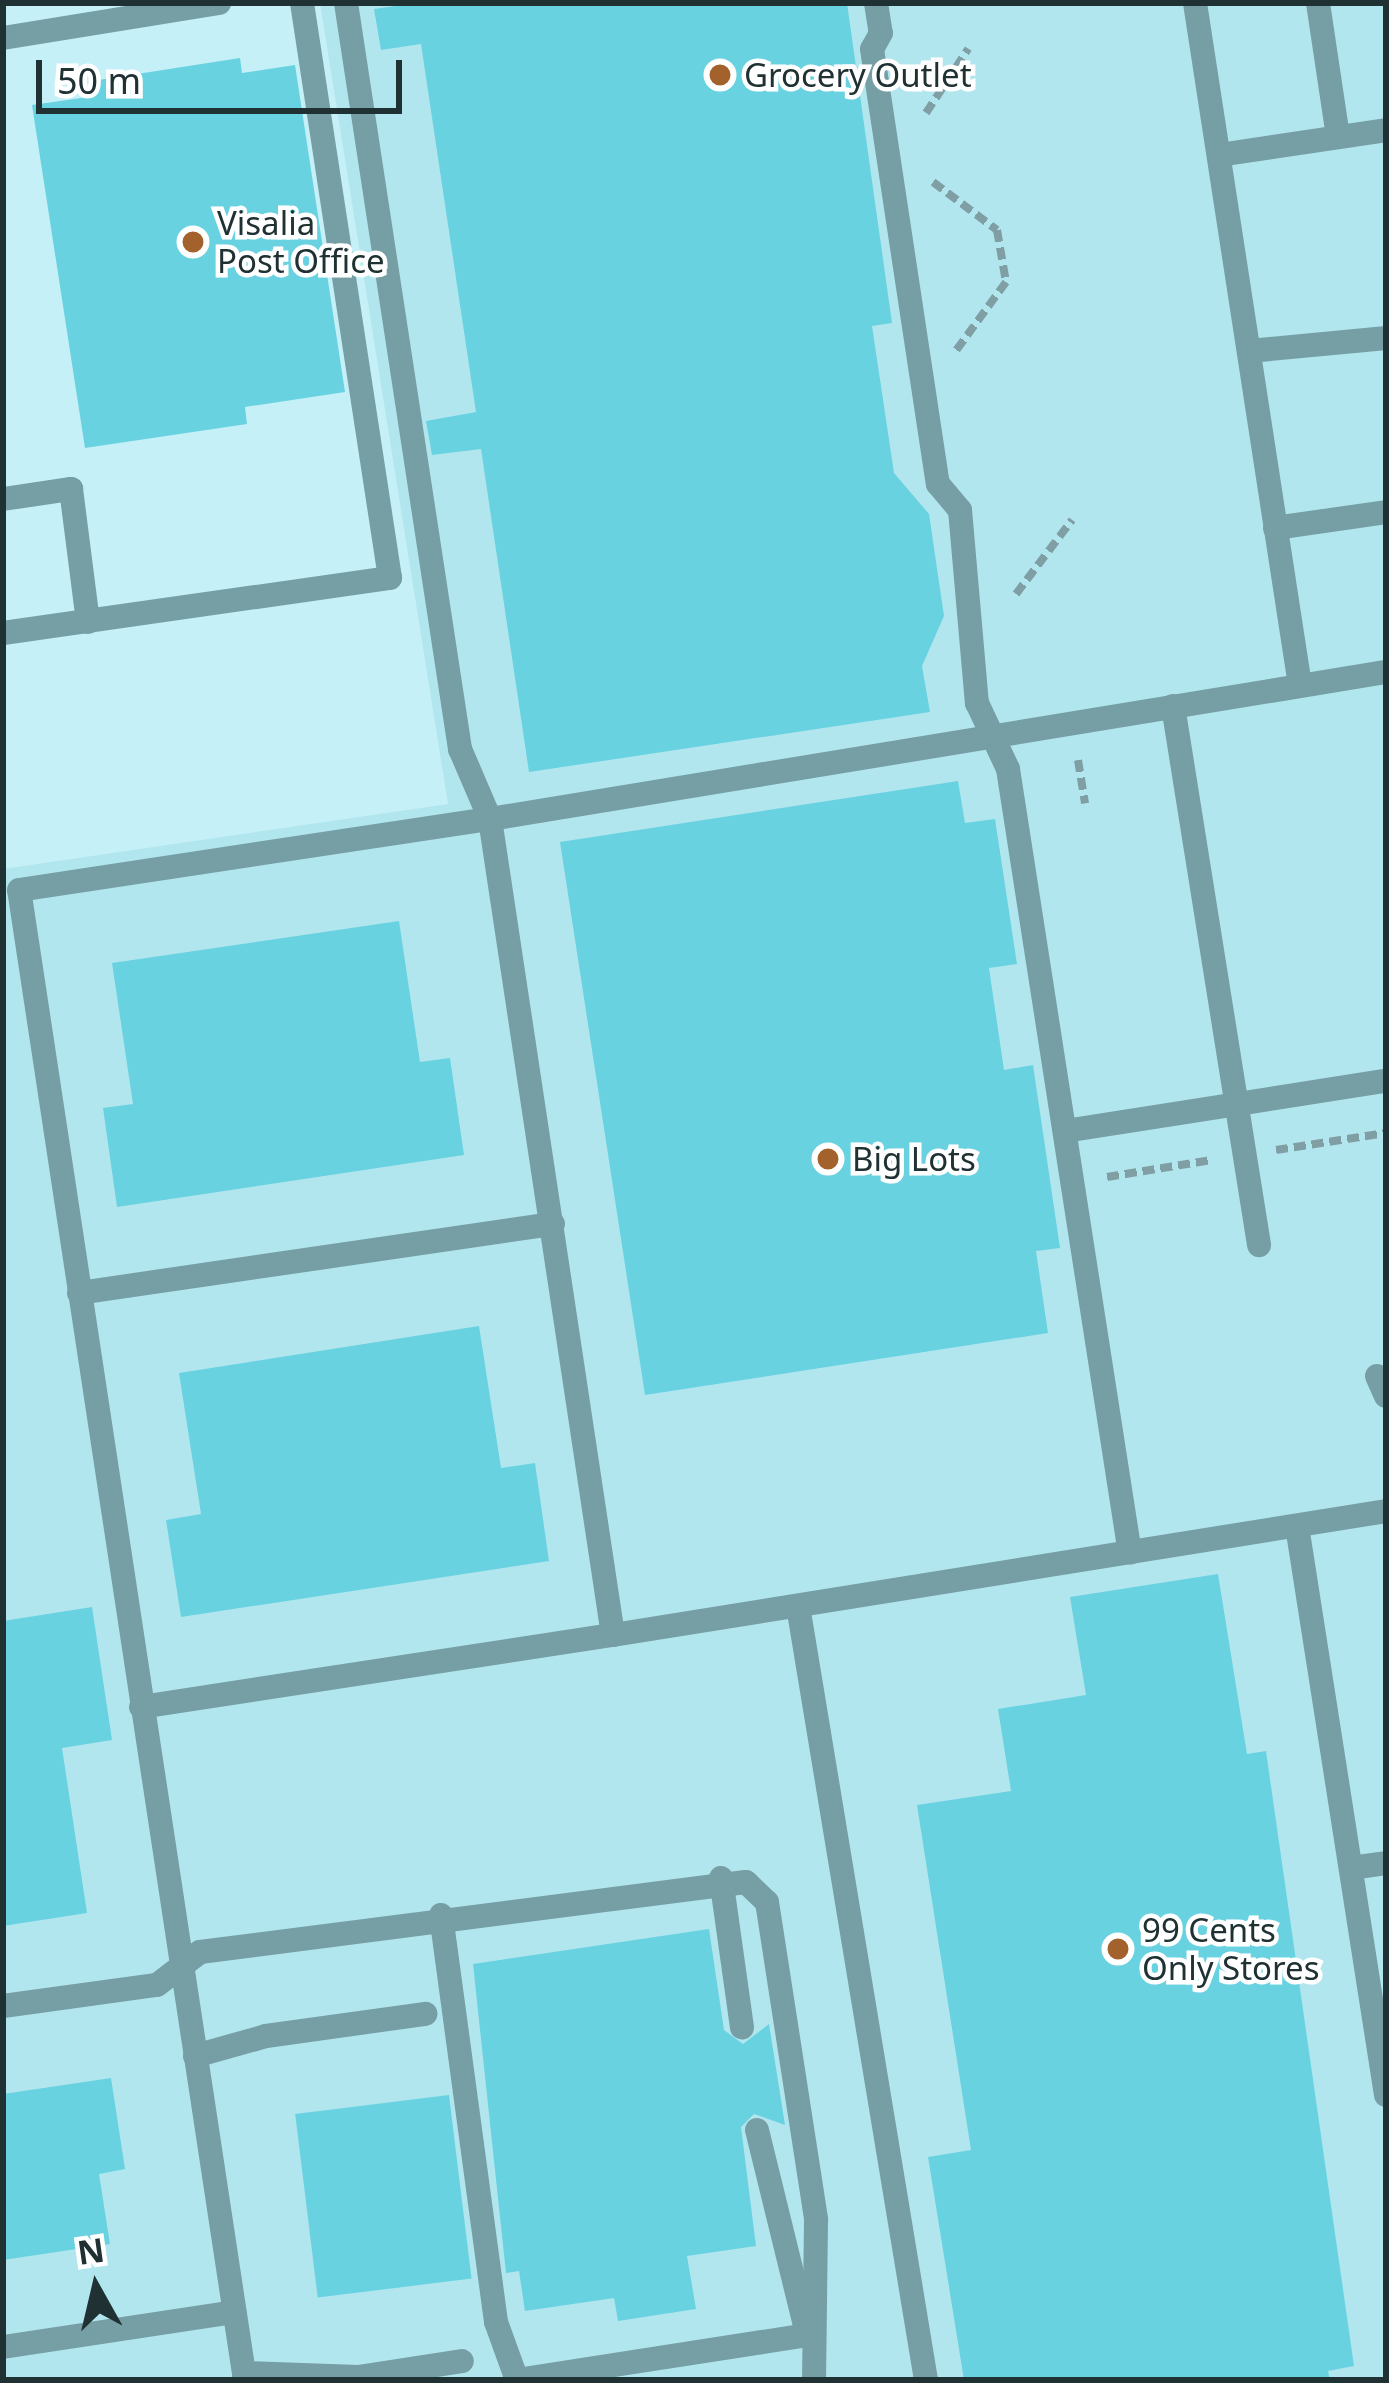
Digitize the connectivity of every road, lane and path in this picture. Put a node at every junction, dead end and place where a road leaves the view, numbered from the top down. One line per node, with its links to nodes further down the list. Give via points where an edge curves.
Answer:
1 (219, 3): 7 (lane)
2 (302, 3): 22 (lane, via 390,578)
3 (346, 3): 30 (lane, via 460,749)
4 (876, 3): 27 (lane, via 881,33 872,50 938,484 960,510 976,704)
5 (1196, 3): 12 (lane)
6 (1318, 3): 11 (lane)
7 (3, 38)
8 (968, 49): 9 (path)
9 (926, 113)
10 (1386, 130): 11 (lane)
11 (1338, 137): 12 (lane)
12 (1219, 155): 15 (lane)
13 (932, 182): 16 (path, via 997,230 1006,282)
14 (1386, 338): 15 (lane)
15 (1250, 351): 20 (lane)
16 (953, 355)
17 (3, 499): 22 (lane, via 71,489)
18 (1386, 512): 20 (lane)
19 (1072, 520): 21 (path)
20 (1275, 528): 25 (lane)
21 (1016, 594)
22 (88, 622): 23 (lane)
23 (3, 633)
24 (1386, 672): 25 (lane)
25 (1300, 685): 26 (lane)
26 (1173, 706): 27 (lane); 32 (lane)
27 (993, 737): 30 (lane); 33 (lane, via 1008,769)
28 (1061, 762): 29 (path, via 1078,760)
29 (1085, 803)
30 (490, 819): 38 (lane); 40 (lane, via 19,890)
31 (1386, 1081): 32 (lane)
32 (1235, 1106): 33 (lane); 39 (lane)
33 (1065, 1131): 43 (lane)
34 (1386, 1133): 35 (path)
35 (1274, 1150)
36 (1214, 1160): 37 (path)
37 (1107, 1177)
38 (553, 1224): 40 (lane); 45 (lane)
39 (1259, 1245)
40 (79, 1293): 46 (lane)
41 (1386, 1511): 42 (lane)
42 (1297, 1526): 43 (lane); 48 (lane)
43 (1130, 1553): 44 (lane)
44 (798, 1606): 45 (lane); 65 (lane)
45 (613, 1635): 46 (lane)
46 (141, 1707): 51 (lane)
47 (1386, 1863): 48 (lane)
48 (1351, 1868): 56 (lane)
49 (721, 1878): 50 (lane); 54 (lane); 59 (lane, via 746,1882 767,1902 816,2220)
50 (441, 1915): 51 (lane, via 200,1952); 63 (lane, via 496,2322)
51 (181, 1968): 52 (lane, via 157,1985); 55 (lane)
52 (3, 2006)
53 (425, 2014): 55 (lane, via 266,2036)
54 (742, 2028)
55 (194, 2056): 58 (lane)
56 (1386, 2095)
57 (757, 2130): 59 (lane)
58 (235, 2312): 60 (lane); 62 (lane)
59 (809, 2336): 63 (lane); 64 (lane)
60 (3, 2347)
61 (462, 2361): 62 (lane, via 358,2377)
62 (244, 2376)
63 (517, 2380)
64 (814, 2380)
65 (926, 2380)

